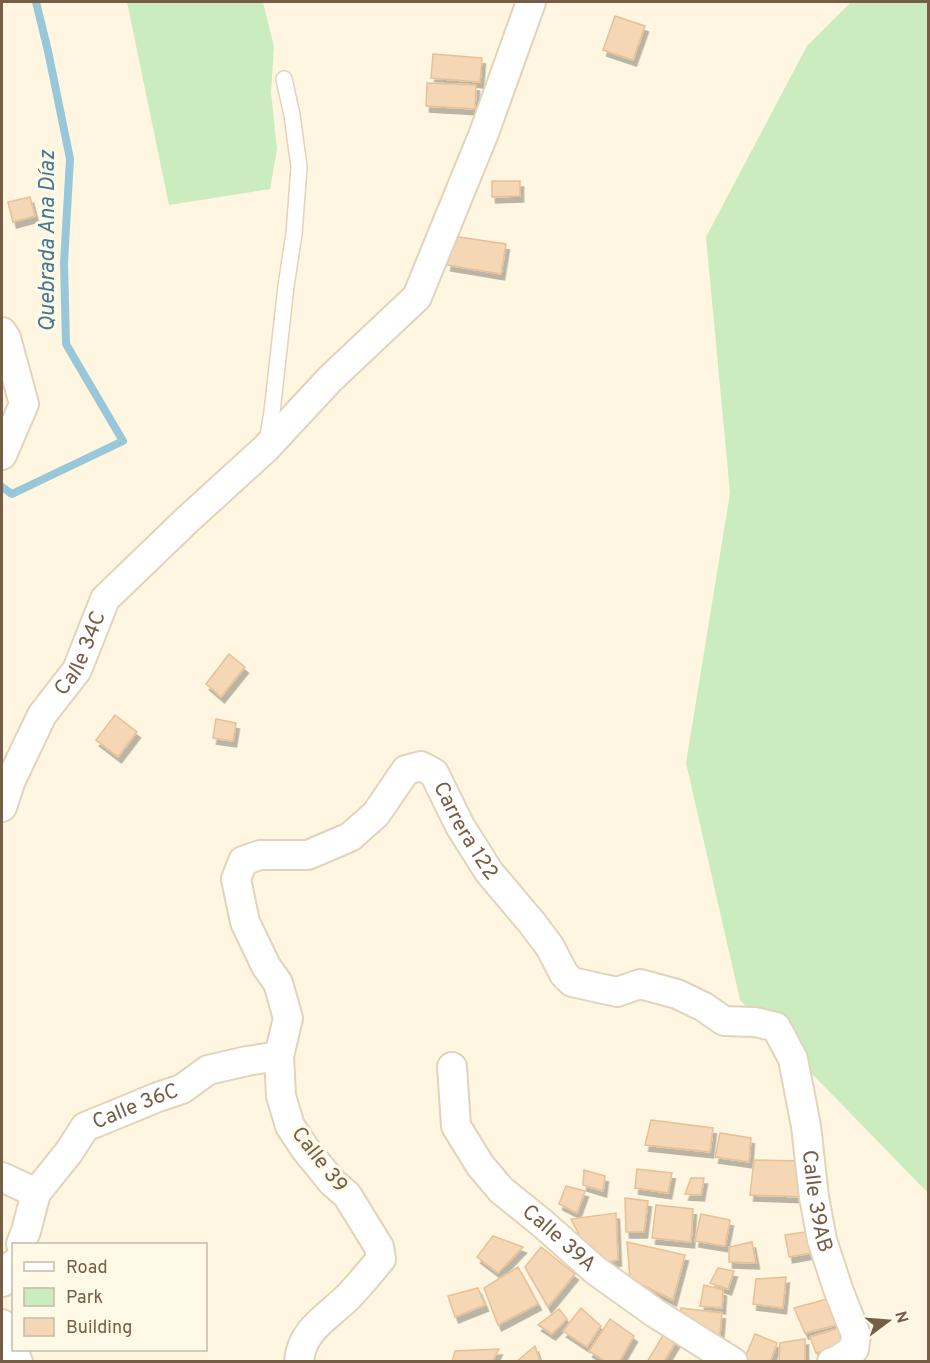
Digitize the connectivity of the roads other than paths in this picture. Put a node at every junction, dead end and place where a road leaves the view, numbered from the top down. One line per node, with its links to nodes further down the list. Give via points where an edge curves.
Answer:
1 (531, 2): 4 (street, Calle 34C, via 484,133 417,297 330,379)
2 (284, 79): 4 (lane, via 299,167)
3 (2, 332): 5 (street, via 24,404)
4 (266, 448): 6 (street, Calle 34C, via 105,600 77,670 42,716)
5 (2, 455)
6 (2, 807)
7 (243, 861): 8 (street, Carrera 122, via 260,855 308,855 350,837 376,814 406,770 421,766 434,773 460,826 489,872 532,923 573,982 617,992 640,984 677,994 724,1021); 9 (street, Calle 39, via 236,879 244,922 278,983 288,1018)
8 (776, 1027): 20 (street, Calle 39AB, via 793,1059 822,1240 856,1335 854,1349)
9 (279, 1056): 12 (street, Calle 36C, via 208,1070 182,1089 85,1127); 18 (street, Calle 39, via 281,1096 290,1126 347,1196 379,1247 381,1260 316,1325 304,1340)
10 (452, 1067): 19 (street, Calle 39A, via 456,1126 501,1190 595,1270)
11 (2, 1177): 12 (street)
12 (36, 1193): 13 (street, Calle 36C)
13 (22, 1243)
14 (12, 1267): 15 (street)
15 (2, 1282)
16 (2, 1324): 17 (street)
17 (12, 1348)
18 (299, 1362)
19 (733, 1362)
20 (832, 1362)

